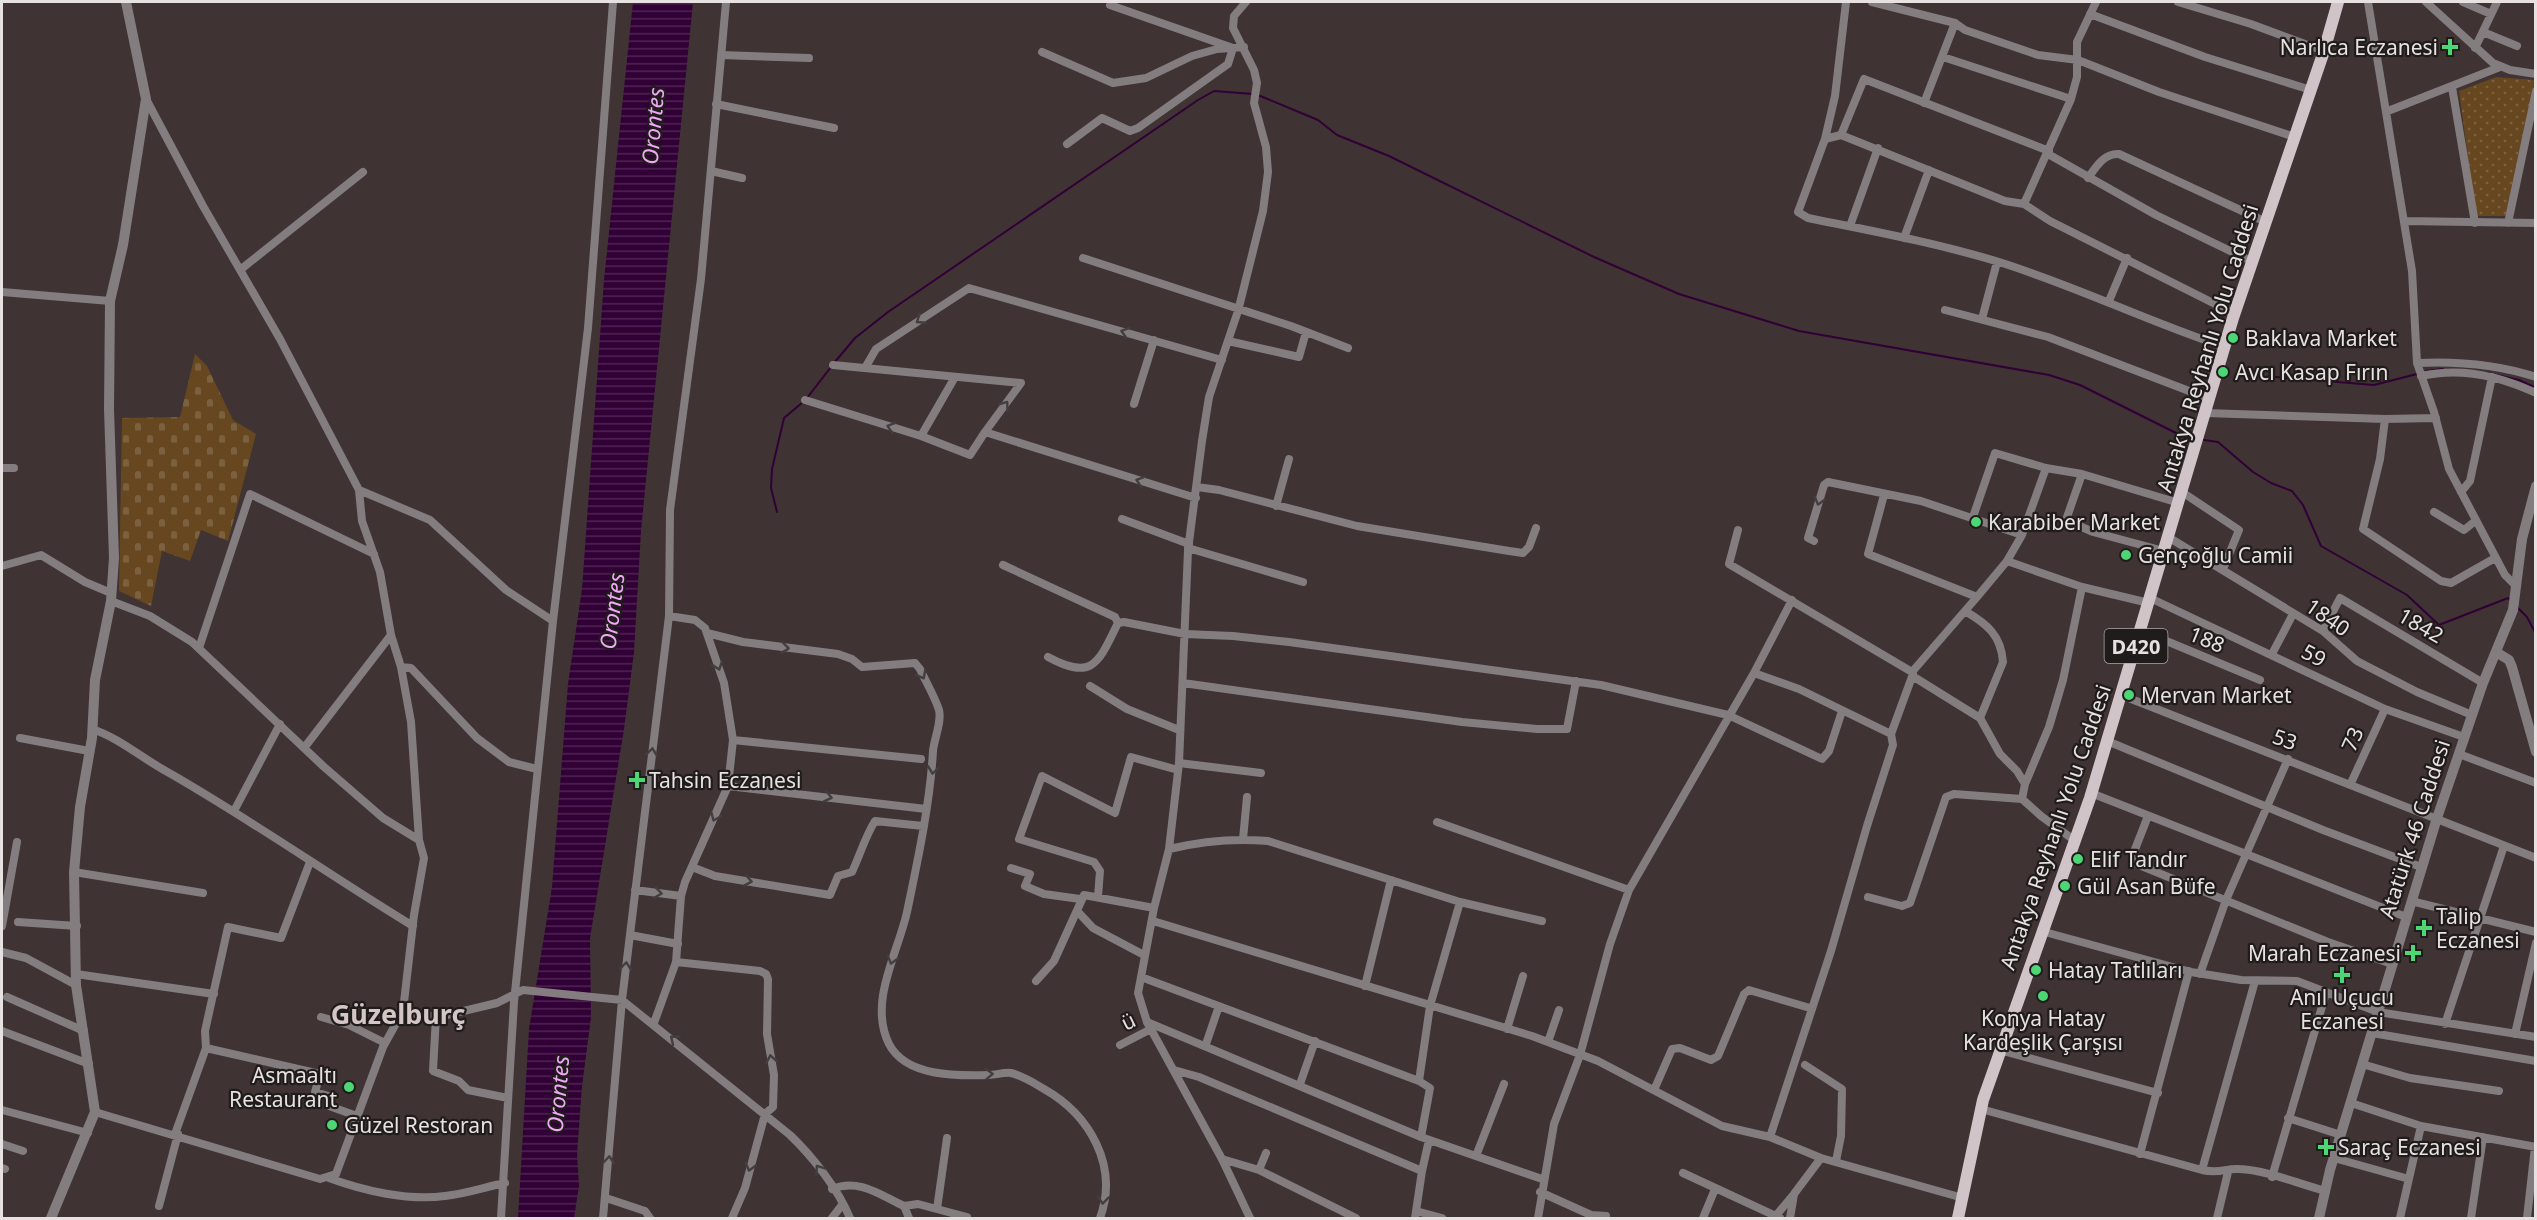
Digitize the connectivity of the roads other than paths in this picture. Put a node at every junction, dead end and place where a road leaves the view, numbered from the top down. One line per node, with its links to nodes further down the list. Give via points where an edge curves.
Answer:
1 (126, 2): 36 (street)
2 (613, 2): 135 (street, via 588,328)
3 (726, 2): 26 (street)
4 (1846, 2): 44 (street, via 1835,96)
5 (1872, 2): 18 (street)
6 (2097, 2): 16 (street)
7 (2178, 2): 24 (street)
8 (2338, 2): 24 (main road, D420)
9 (2346, 2): 31 (main road, D420)
10 (2368, 2): 40 (street)
11 (2426, 2): 23 (street)
12 (2463, 2): 17 (street)
13 (2497, 2): 17 (street)
14 (1242, 3): 21 (street, via 1234,16 1233,28)
15 (1110, 5): 22 (street)
16 (2090, 14): 29 (street, via 2078,42); 34 (street, via 2216,61)
17 (2491, 14): 19 (street)
18 (1955, 23): 27 (street); 29 (street, via 2038,55)
19 (2483, 32): 20 (street); 23 (street)
20 (2517, 46)
21 (1244, 47): 22 (street); 70 (street, via 1257,83 1254,103 1266,147 1268,172 1263,211)
22 (1233, 48): 25 (street, via 1192,56 1146,78 1113,83); 45 (street, via 1228,64 1137,128 1130,131 1102,118)
23 (2475, 48): 30 (street)
24 (2324, 51): 31 (main road, D420)
25 (1042, 52)
26 (721, 55): 28 (street); 39 (street)
27 (1943, 57): 37 (street); 38 (street)
28 (809, 58)
29 (2078, 60): 37 (street); 43 (street, via 2159,92)
30 (2500, 67): 32 (street); 33 (street)
31 (2316, 73): 34 (main road, Antakya Reyhanlı Yolu Caddesi / D420)
32 (2535, 74)
33 (2452, 87): 40 (street); 56 (street)
34 (2311, 90): 43 (main road, Antakya Reyhanlı Yolu Caddesi / D420)
35 (2535, 91): 57 (street)
36 (146, 99): 65 (street); 67 (street)
37 (2071, 99): 47 (street)
38 (1924, 103): 42 (street, via 1864,79); 47 (street)
39 (717, 104): 41 (street); 49 (street)
40 (2388, 111): 54 (street)
41 (834, 128)
42 (1841, 135): 44 (street); 46 (street)
43 (2295, 137): 55 (main road, Antakya Reyhanlı Yolu Caddesi / D420)
44 (1825, 139): 59 (street, via 1798,212 1808,218)
45 (1067, 144)
46 (1878, 148): 48 (street); 59 (street)
47 (2048, 153): 52 (street); 53 (street)
48 (1929, 170): 53 (street, via 2005,201); 60 (street)
49 (711, 171): 51 (street); 134 (street, via 701,279 670,510)
50 (363, 172): 65 (street)
51 (742, 178)
52 (2088, 178): 55 (street, via 2104,158 2119,154); 64 (street)
53 (2024, 204): 62 (street)
54 (2404, 221): 56 (street); 79 (street, via 2413,281)
55 (2266, 222): 64 (main road, Antakya Reyhanlı Yolu Caddesi / D420)
56 (2475, 223): 57 (street)
57 (2508, 223): 58 (street)
58 (2535, 223)
59 (1850, 226): 60 (street)
60 (1904, 238): 63 (street)
61 (1083, 258): 70 (street)
62 (2127, 258): 68 (street); 71 (street)
63 (1997, 262): 68 (street); 72 (street)
64 (2253, 262): 71 (main road, Antakya Reyhanlı Yolu Caddesi / D420)
65 (240, 270): 102 (street)
66 (2, 292): 67 (street)
67 (111, 301): 128 (street)
68 (2109, 302): 76 (street)
69 (1945, 310): 72 (street)
70 (1238, 311): 73 (street); 75 (street)
71 (2235, 314): 76 (main road, Antakya Reyhanlı Yolu Caddesi / D420)
72 (1982, 319): 87 (street, via 2048,337)
73 (1306, 332): 75 (street, via 1299,357); 77 (street)
74 (1154, 340): 78 (street); 81 (street, one-way to 81, via 969,288 876,349); 89 (street)
75 (1228, 341): 78 (street)
76 (2225, 347): 87 (main road, Antakya Reyhanlı Yolu Caddesi / D420)
77 (1348, 348)
78 (1222, 360): 101 (street, via 1209,397)
79 (2417, 363): 82 (street); 83 (street, via 2468,362)
80 (833, 365): 81 (street)
81 (865, 368): 84 (street)
82 (2421, 376): 85 (street, via 2463,372); 91 (street)
83 (2535, 376)
84 (955, 377): 93 (street, one-way to 84, via 1021,383); 94 (street)
85 (2492, 377): 86 (street); 103 (street, via 2470,481)
86 (2535, 393)
87 (2210, 399): 90 (main road, Antakya Reyhanlı Yolu Caddesi / D420)
88 (805, 400): 94 (street, one-way to 88)
89 (1134, 404)
90 (2206, 413): 92 (street); 105 (main road, Antakya Reyhanlı Yolu Caddesi / D420)
91 (2436, 418): 92 (street); 103 (street, via 2449,469)
92 (2385, 420): 120 (street, via 2363,529 2441,581 2451,583)
93 (986, 432): 94 (street, via 970,455); 106 (street, one-way to 93)
94 (921, 436)
95 (1289, 459): 107 (street)
96 (2, 468): 97 (street)
97 (14, 468)
98 (2046, 468): 99 (street); 109 (street, via 1995,453); 114 (street)
99 (2082, 474): 105 (street); 118 (street, via 2066,520 2093,532)
100 (2535, 486): 126 (street, Atatürk 46 Caddesi)
101 (1197, 487): 106 (street); 107 (street)
102 (358, 490): 119 (street, via 362,521); 135 (street, via 430,520 506,590)
103 (2461, 492): 111 (street)
104 (1884, 495): 109 (street, via 1921,501); 116 (street, one-way to 116, via 1828,482 1808,538); 129 (street, via 1868,554)
105 (2180, 497): 115 (main road, Antakya Reyhanlı Yolu Caddesi / D420); 124 (street, via 2239,530)
106 (1196, 498): 117 (street)
107 (1276, 506): 112 (street, via 1357,526 1522,553 1529,547)
108 (2434, 512): 111 (street, via 2464,530)
109 (1972, 517): 114 (street)
110 (1122, 519): 117 (street)
111 (2474, 522): 120 (street)
112 (1536, 528)
113 (1738, 530): 130 (street, via 1729,564)
114 (2022, 535): 121 (street)
115 (2168, 537): 118 (main road, Antakya Reyhanlı Yolu Caddesi / D420); 124 (street, 1840)
116 (1814, 542)
117 (1189, 546): 125 (street); 140 (street)
118 (2164, 551): 131 (main road, Antakya Reyhanlı Yolu Caddesi / D420)
119 (374, 554): 141 (street); 142 (street, via 250,494)
120 (2495, 558): 126 (street)
121 (2007, 561): 127 (street, 59); 129 (street)
122 (1003, 565): 136 (street, via 1115,617)
123 (2, 566): 128 (street, via 41,555)
124 (2223, 569): 133 (street, 1840)
125 (1303, 582)
126 (2516, 586): 143 (street, Atatürk 46 Caddesi, via 2514,604)
127 (2082, 587): 131 (street, 59); 179 (street, via 2049,728)
128 (111, 597): 142 (street, via 150,616); 161 (street, via 95,680)
129 (1977, 597): 132 (street)
130 (1792, 600): 147 (street); 148 (street)
131 (2149, 600): 137 (main road, Antakya Reyhanlı Yolu Caddesi / D420); 144 (street, 59)
132 (1965, 611): 148 (street); 159 (street, via 1995,634 2002,654)
133 (2293, 614): 138 (street, 1840); 144 (street)
134 (669, 616): 139 (street, via 695,620); 205 (street, one-way to 134)
135 (553, 621): 175 (street)
136 (1118, 623): 140 (street); 145 (street, via 1092,665 1065,666)
137 (2140, 630): 149 (street, 188); 154 (main road, Antakya Reyhanlı Yolu Caddesi / D420)
138 (2323, 631): 152 (street, 1842, via 2340,598); 158 (street, 1840, via 2357,661)
139 (707, 633): 166 (street, one-way to 166, via 724,683); 185 (street, one-way to 185, via 743,642 838,654 862,667 915,663 940,712)
140 (1185, 634): 150 (street, via 1288,642); 151 (street)
141 (391, 635): 146 (street); 168 (street)
142 (199, 648): 160 (street)
143 (2496, 652): 152 (street, Atatürk 46 Caddesi); 170 (street, via 2509,660 2512,667)
144 (2272, 654): 155 (street, 59)
145 (1048, 657)
146 (401, 667): 175 (street, via 411,668 477,738 509,762); 192 (street, via 411,722)
147 (1754, 673): 156 (street, via 1799,689); 157 (street)
148 (1913, 675): 159 (street); 163 (street)
149 (2260, 680)
150 (1576, 681): 151 (street, via 1567,729 1387,712); 157 (street)
151 (1183, 683): 162 (street)
152 (2484, 683): 158 (street, Atatürk 46 Caddesi)
153 (1090, 686): 162 (street, via 1127,709)
154 (2121, 695): 167 (main road, Antakya Reyhanlı Yolu Caddesi / D420); 173 (street, 53)
155 (2385, 709): 164 (street, 59); 177 (street, 73)
156 (1842, 711): 157 (street, via 1829,751 1822,759); 163 (street)
157 (1728, 715): 206 (street)
158 (2472, 715): 164 (street, Atatürk 46 Caddesi)
159 (1980, 718): 179 (street, via 2000,754)
160 (280, 724): 168 (street); 186 (street)
161 (92, 729): 169 (street); 186 (street, via 128,745)
162 (1179, 730): 174 (street)
163 (1891, 734): 249 (street, via 1893,745 1884,780)
164 (2464, 737): 171 (street, Atatürk 46 Caddesi)
165 (20, 738): 169 (street)
166 (733, 740): 172 (street); 180 (street)
167 (2108, 741): 181 (main road, Antakya Reyhanlı Yolu Caddesi / D420); 184 (street)
168 (304, 748): 192 (street, via 382,818)
169 (89, 751): 203 (street)
170 (2535, 752)
171 (2459, 754): 178 (street); 188 (street, Atatürk 46 Caddesi)
172 (921, 759)
173 (2288, 759): 177 (street, 53); 184 (street)
174 (1179, 766): 176 (street); 196 (street); 209 (street, via 1131,757 1115,813 1042,776 1019,839 1094,862 1100,871)
175 (537, 769): 242 (street)
176 (1262, 773)
177 (2351, 783): 188 (street, 53)
178 (2535, 783)
179 (2025, 784): 183 (street)
180 (728, 786): 185 (street, one-way to 185); 200 (street, one-way to 200)
181 (2091, 793): 187 (street); 193 (main road, Antakya Reyhanlı Yolu Caddesi / D420)
182 (1247, 797): 191 (street)
183 (2022, 799): 193 (street); 210 (street, via 1954,794 1946,797 1910,903 1902,906)
184 (2268, 806): 197 (street); 201 (street)
185 (926, 809): 190 (street)
186 (234, 810): 199 (street)
187 (2148, 816): 197 (street); 212 (street, via 2132,857 2134,863)
188 (2437, 818): 195 (street, 53); 201 (street, Atatürk 46 Caddesi)
189 (1437, 822): 206 (street)
190 (924, 826): 200 (street, one-way to 190, via 715,876 830,895 838,876 852,872 875,821); 342 (street, one-way to 342, via 906,915 886,983 882,1009 890,1046 917,1068 956,1075 1009,1073 1036,1084 1070,1107 1096,1141 1104,1161)
191 (1243, 839): 196 (street, via 1198,842); 204 (street, via 1286,845)
192 (419, 840): 224 (street, via 424,858)
193 (2074, 840): 225 (main road, Antakya Reyhanlı Yolu Caddesi / D420)
194 (17, 842): 222 (street)
195 (2504, 846): 198 (street, 53); 218 (street)
196 (1169, 849): 215 (street)
197 (2248, 856): 212 (street); 217 (street)
198 (2535, 858)
199 (310, 862): 224 (street); 244 (street, via 281,938 228,927)
200 (692, 867): 208 (street)
201 (2421, 867): 213 (street, Atatürk 46 Caddesi)
202 (1011, 868): 211 (street, via 1030,874 1025,886 1044,894)
203 (75, 872): 207 (street); 223 (street)
204 (1391, 880): 214 (street); 241 (street)
205 (635, 890): 208 (street, one-way to 208); 227 (street)
206 (1629, 890): 271 (street)
207 (202, 893)
208 (681, 896): 229 (street)
209 (1098, 896): 211 (street, via 1084,895); 215 (street)
210 (1868, 897)
211 (1080, 899): 216 (street)
212 (2226, 900): 233 (street); 235 (street)
213 (2411, 901): 217 (street, Atatürk 46 Caddesi); 218 (street)
214 (1460, 902): 220 (street); 248 (street)
215 (1154, 908): 219 (street)
216 (1079, 913): 231 (street, via 1093,928); 239 (street, via 1054,961)
217 (2406, 918): 233 (street, Atatürk 46 Caddesi)
218 (2478, 918): 226 (street); 256 (street)
219 (1153, 921): 231 (street); 241 (street)
220 (1542, 921)
221 (18, 922): 223 (street)
222 (2, 926)
223 (76, 926): 238 (street)
224 (413, 926): 251 (street)
225 (2042, 930): 234 (street); 270 (main road, Antakya Reyhanlı Yolu Caddesi / D420)
226 (2535, 932)
227 (630, 935): 229 (street); 246 (street, one-way to 227)
228 (2535, 943): 262 (street)
229 (678, 944): 232 (street)
230 (2, 952): 238 (street)
231 (1144, 955): 237 (street)
232 (676, 962): 255 (street); 288 (street, one-way to 232, via 773,1107 774,1093 767,1034 766,974)
233 (2392, 964): 252 (street, Atatürk 46 Caddesi)
234 (2189, 971): 235 (street); 282 (street)
235 (2200, 974): 240 (street)
236 (1523, 976): 258 (street)
237 (1141, 977): 247 (street); 257 (street, via 1138,993)
238 (76, 980): 244 (street); 260 (street)
239 (1036, 981)
240 (2255, 981): 243 (street, via 2297,981); 310 (street)
241 (1365, 986): 248 (street)
242 (519, 992): 246 (street); 253 (street, via 475,1009); 283 (street)
243 (2326, 993): 252 (street); 290 (street)
244 (214, 994): 269 (street, via 205,1031)
245 (7, 997): 260 (street)
246 (622, 1000): 255 (street); 324 (street, one-way to 246)
247 (1219, 1006): 264 (street); 267 (street)
248 (1430, 1006): 258 (street); 277 (street)
249 (1810, 1008): 280 (street, via 1749,990 1718,1056 1706,1059 1680,1048 1672,1049); 295 (street)
250 (1559, 1010): 265 (street)
251 (403, 1011): 253 (street); 266 (street)
252 (2378, 1012): 256 (street); 261 (street, Atatürk 46 Caddesi)
253 (436, 1016): 283 (street, via 433,1071 459,1081 468,1090)
254 (321, 1017): 266 (street, via 349,1025)
255 (654, 1023): 288 (street, one-way to 255)
256 (2445, 1024): 262 (street)
257 (1149, 1025): 267 (street); 268 (street, ü); 276 (street)
258 (1508, 1029): 265 (street)
259 (2, 1031): 273 (street)
260 (84, 1031): 273 (street)
261 (2372, 1033): 272 (street); 274 (street, Atatürk 46 Caddesi)
262 (2515, 1034): 263 (street)
263 (2535, 1036)
264 (1315, 1041): 277 (street); 278 (street)
265 (1548, 1042): 271 (street)
266 (385, 1043): 289 (street)
267 (1206, 1044): 278 (street)
268 (1120, 1045)
269 (206, 1048): 289 (street, via 320,1074 315,1092 332,1097 329,1106); 293 (street)
270 (2000, 1050): 282 (street); 285 (main road, Antakya Reyhanlı Yolu Caddesi / D420)
271 (1580, 1055): 280 (street); 316 (street, via 1554,1124)
272 (2535, 1061)
273 (89, 1064): 287 (street)
274 (2362, 1064): 281 (street, via 2410,1078); 284 (street, Atatürk 46 Caddesi)
275 (1805, 1065): 308 (street, via 1842,1089)
276 (1174, 1070): 307 (street); 311 (street)
277 (1419, 1081): 298 (street, via 1430,1088)
278 (1300, 1084): 298 (street)
279 (1504, 1084): 304 (street)
280 (1654, 1090): 295 (street, via 1722,1126)
281 (2499, 1091)
282 (2158, 1093): 303 (street)
283 (508, 1098): 318 (street)
284 (2351, 1103): 291 (street); 294 (street, Atatürk 46 Caddesi)
285 (1982, 1109): 303 (street); 325 (main road, Antakya Reyhanlı Yolu Caddesi / D420)
286 (2, 1110): 292 (street)
287 (95, 1112): 292 (street); 293 (street)
288 (765, 1114): 319 (street, one-way to 288, via 805,1150); 338 (street, one-way to 338, via 745,1188)
289 (357, 1116): 315 (street, via 336,1174)
290 (2288, 1118): 294 (street); 314 (street)
291 (2421, 1126): 296 (street); 317 (street)
292 (88, 1133): 334 (street)
293 (176, 1134): 315 (street, via 320,1179); 327 (street)
294 (2341, 1135): 306 (street, Atatürk 46 Caddesi)
295 (1770, 1137): 305 (street)
296 (2483, 1137): 300 (street); 354 (street)
297 (947, 1138): 330 (street)
298 (1425, 1139): 304 (street); 311 (street)
299 (2, 1144): 301 (street)
300 (2535, 1147): 329 (street)
301 (23, 1151)
302 (1266, 1153): 309 (street)
303 (2140, 1154): 310 (street)
304 (1476, 1156): 316 (street)
305 (1821, 1158): 308 (street); 323 (street)
306 (2334, 1158): 317 (street); 321 (street, Atatürk 46 Caddesi)
307 (1222, 1159): 309 (street); 343 (street)
308 (1836, 1161): 325 (street)
309 (1259, 1170): 344 (street)
310 (2202, 1170): 312 (street)
311 (1422, 1171): 331 (street)
312 (2228, 1172): 314 (street, via 2236,1168); 351 (street)
313 (1683, 1173): 320 (street)
314 (2272, 1177): 321 (street)
315 (329, 1178): 318 (street, via 398,1194 444,1196)
316 (1542, 1179): 322 (street)
317 (2409, 1179): 353 (street)
318 (505, 1183): 335 (street)
319 (832, 1189): 326 (street); 328 (street, via 844,1184 858,1185)
320 (1715, 1189): 347 (street); 348 (street)
321 (2326, 1191): 352 (street, Atatürk 46 Caddesi)
322 (1540, 1192): 332 (street, via 1592,1215); 346 (street)
323 (1794, 1194): 348 (street); 349 (street)
324 (606, 1198): 336 (street); 337 (street, via 645,1211)
325 (1963, 1198): 350 (main road, Antakya Reyhanlı Yolu Caddesi / D420)
326 (842, 1205): 339 (street); 340 (street)
327 (159, 1206)
328 (904, 1206): 330 (street, via 918,1204); 341 (street)
329 (2532, 1206): 355 (street)
330 (937, 1209): 333 (street)
331 (1415, 1215): 345 (street)
332 (1606, 1216)
333 (967, 1217)
334 (51, 1218)
335 (501, 1218)
336 (603, 1218)
337 (650, 1218)
338 (732, 1218)
339 (832, 1218)
340 (850, 1218)
341 (909, 1218)
342 (1100, 1218)
343 (1250, 1218)
344 (1356, 1218)
345 (1442, 1218)
346 (1538, 1218)
347 (1703, 1218)
348 (1776, 1218)
349 (1790, 1218)
350 (1958, 1218)
351 (2217, 1218)
352 (2320, 1218)
353 (2400, 1218)
354 (2471, 1218)
355 (2527, 1218)

